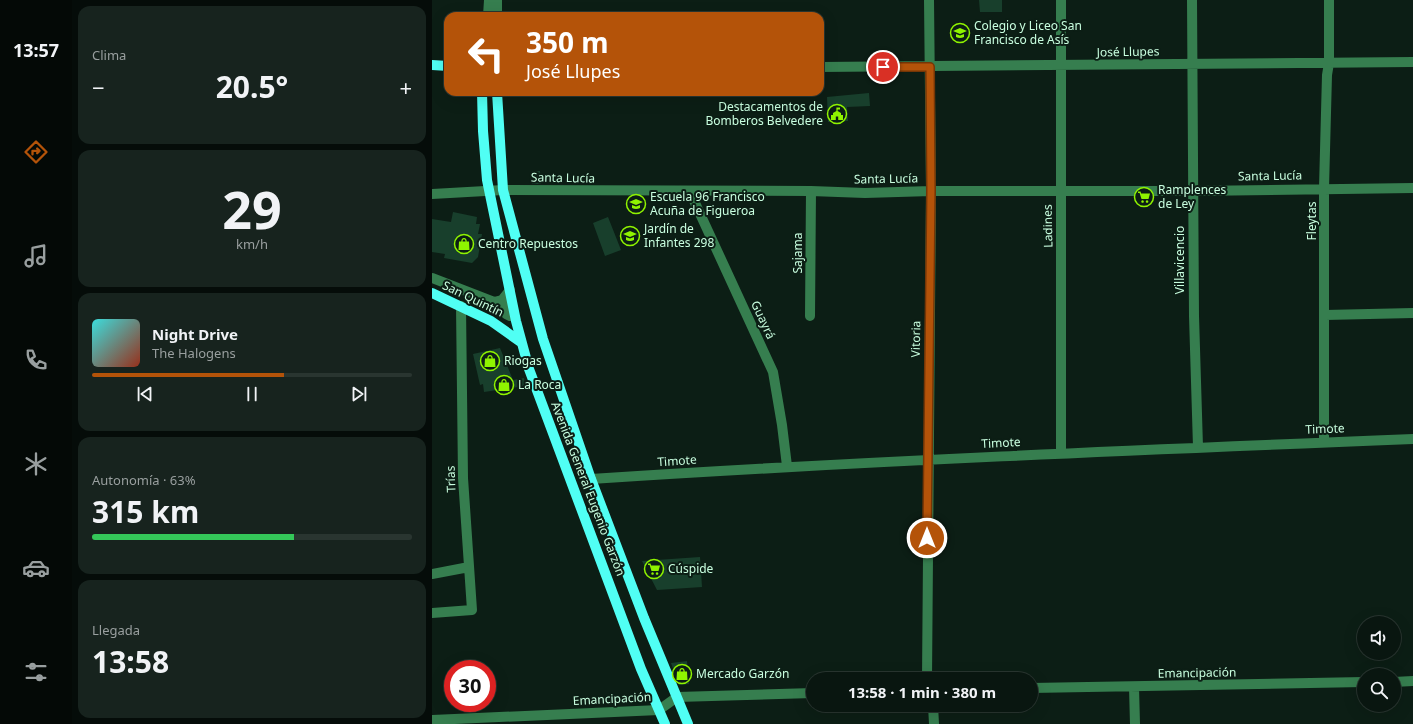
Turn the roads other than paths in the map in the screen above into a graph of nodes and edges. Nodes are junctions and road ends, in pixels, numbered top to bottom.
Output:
1 (489, 0) edge
2 (497, 0) edge
3 (929, 0) edge
4 (1061, 0) edge
5 (1192, 0) edge
6 (1329, 0) edge
7 (488, 12) edge
8 (497, 12) edge
9 (1413, 62) edge
10 (1329, 64) junction
11 (432, 65) edge
12 (1192, 65) junction
13 (444, 66) edge
14 (1061, 66) junction
15 (824, 67) edge
16 (930, 67) junction
17 (482, 96) edge
18 (497, 96) edge
19 (1324, 188) junction
20 (1413, 188) edge
21 (503, 190) junction
22 (489, 191) junction
23 (811, 191) junction
24 (931, 191) junction
25 (1061, 191) junction
26 (1193, 191) junction
27 (690, 192) junction
28 (432, 194) edge
29 (432, 278) edge
30 (510, 290) junction
31 (432, 293) edge
32 (461, 306) junction
33 (1413, 313) edge
34 (1325, 315) junction
35 (810, 316) dead end
36 (522, 343) junction
37 (1413, 439) edge
38 (1324, 442) junction
39 (1198, 447) junction
40 (1061, 452) junction
41 (928, 460) junction
42 (787, 466) junction
43 (591, 479) junction
44 (469, 567) junction
45 (432, 574) edge
46 (432, 613) edge
47 (927, 672) edge
48 (1357, 682) edge
49 (1401, 682) edge
50 (1413, 682) edge
51 (1134, 687) junction
52 (1038, 688) edge
53 (806, 692) edge
54 (678, 697) junction
55 (659, 710) junction
56 (933, 712) edge
57 (432, 720) edge
58 (468, 722) edge
59 (665, 724) edge
60 (688, 724) edge
61 (934, 724) edge
62 (1135, 724) edge

1 - 7 street
2 - 8 street
3 - 16 street, Vitoria
4 - 14 street, Ladines
5 - 12 street, Villavicencio
6 - 10 street, Fleytas
9 - 10 street, José Llupes
10 - 12 street, José Llupes
10 - 19 street, Fleytas
11 - 13 main road
12 - 14 street, José Llupes
12 - 26 street, Villavicencio
14 - 16 street, José Llupes
14 - 25 street, Ladines
15 - 16 street, José Llupes
16 - 24 street, Vitoria
17 - 22 main road, Avenida General Eugenio Garzón
18 - 21 main road, Avenida General Eugenio Garzón
19 - 20 street, Santa Lucía
19 - 26 street, Santa Lucía
19 - 34 street, Fleytas
21 - 22 street, Santa Lucía
21 - 27 street, Santa Lucía
21 - 43 main road, Avenida General Eugenio Garzón
22 - 28 street, Santa Lucía
22 - 30 main road, Avenida General Eugenio Garzón
23 - 24 street, Santa Lucía
23 - 27 street, Santa Lucía
23 - 35 street, Sajama
24 - 25 street, Santa Lucía
24 - 41 street, Vitoria
25 - 26 street, Santa Lucía
25 - 40 street, Ladines
26 - 39 street, Villavicencio
27 - 42 street, Guayrá
29 - 30 street, San Quintín
30 - 36 main road, Avenida General Eugenio Garzón
31 - 32 main road, San Quintín
32 - 36 main road, San Quintín
32 - 44 street, Trías
33 - 34 street
34 - 38 street, Fleytas
36 - 55 main road, Avenida General Eugenio Garzón
37 - 38 street, Timote
38 - 39 street, Timote
39 - 40 street, Timote
40 - 41 street, Timote
41 - 42 street, Timote
41 - 47 street, Vitoria
42 - 43 street, Timote
43 - 54 main road, Avenida General Eugenio Garzón
44 - 45 street
44 - 46 street, Trías
48 - 51 street, Emancipación
49 - 50 street
51 - 52 street, Emancipación
51 - 62 street
53 - 54 street
54 - 55 street, Emancipación
54 - 60 main road, Avenida General Eugenio Garzón
55 - 58 street, Emancipación
55 - 59 main road, Avenida General Eugenio Garzón
56 - 61 street
57 - 58 street, Emancipación

